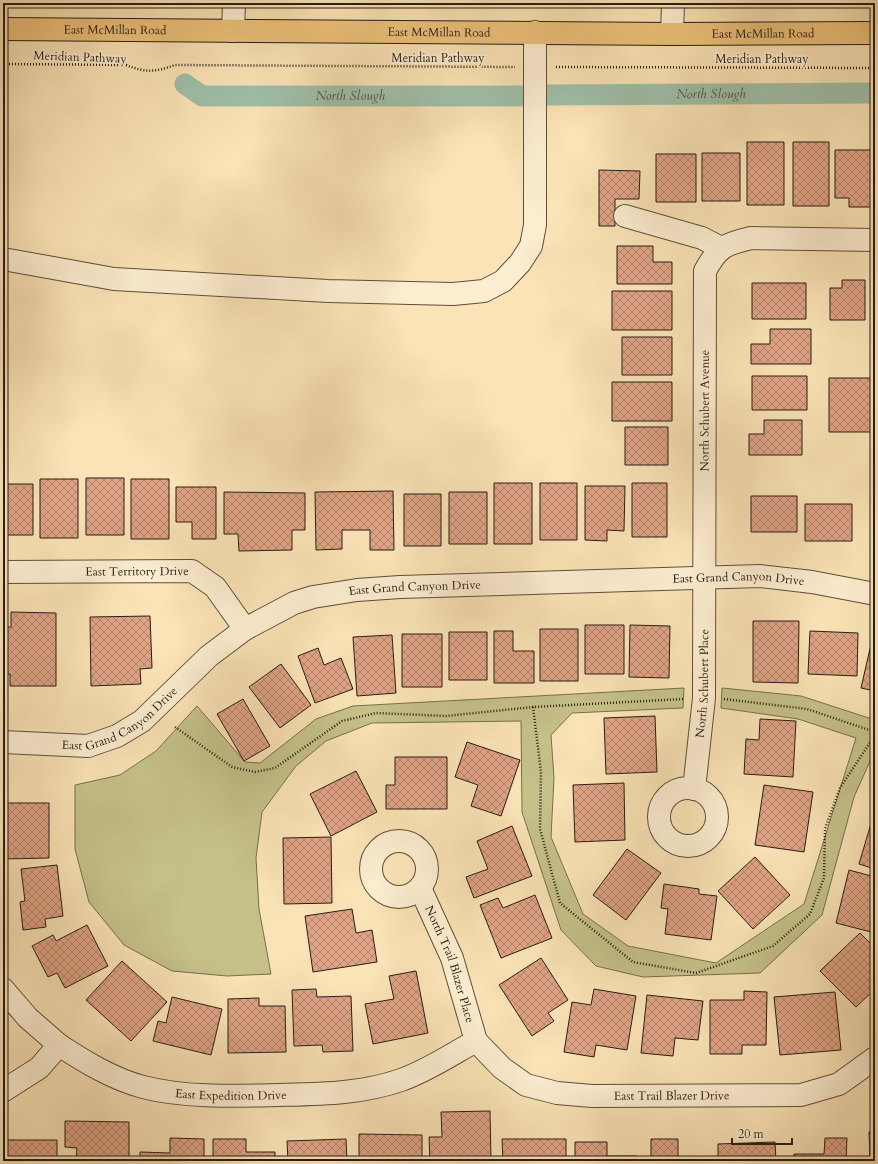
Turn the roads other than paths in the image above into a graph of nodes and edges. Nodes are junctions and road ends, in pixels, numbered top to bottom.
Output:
1 (234, 3) edge
2 (673, 3) edge
3 (3, 29) edge
4 (234, 31) junction
5 (536, 32) junction
6 (875, 33) edge
7 (672, 34) junction
8 (625, 216) dead end
9 (875, 240) edge
10 (721, 248) junction
11 (3, 259) edge
12 (3, 572) edge
13 (705, 578) junction
14 (875, 594) edge
15 (246, 629) junction
16 (3, 742) edge
17 (694, 789) dead end
18 (420, 888) dead end
19 (3, 989) edge
20 (476, 1041) junction
21 (59, 1045) junction
22 (875, 1058) edge
23 (3, 1091) edge

1 - 4 street
2 - 7 street
3 - 4 main road, East McMillan Road
4 - 5 main road, East McMillan Road
5 - 7 main road, East McMillan Road
5 - 11 street
6 - 7 main road, East McMillan Road
8 - 10 street
9 - 10 street
10 - 13 street, North Schubert Avenue
12 - 15 street, East Territory Drive
13 - 14 street, East Grand Canyon Drive
13 - 15 street, East Grand Canyon Drive
13 - 17 street, North Schubert Place
15 - 16 street, East Grand Canyon Drive
18 - 20 street, North Trail Blazer Place
19 - 21 street, East Expedition Drive
20 - 21 street, East Expedition Drive
20 - 22 street, East Trail Blazer Drive
21 - 23 street

